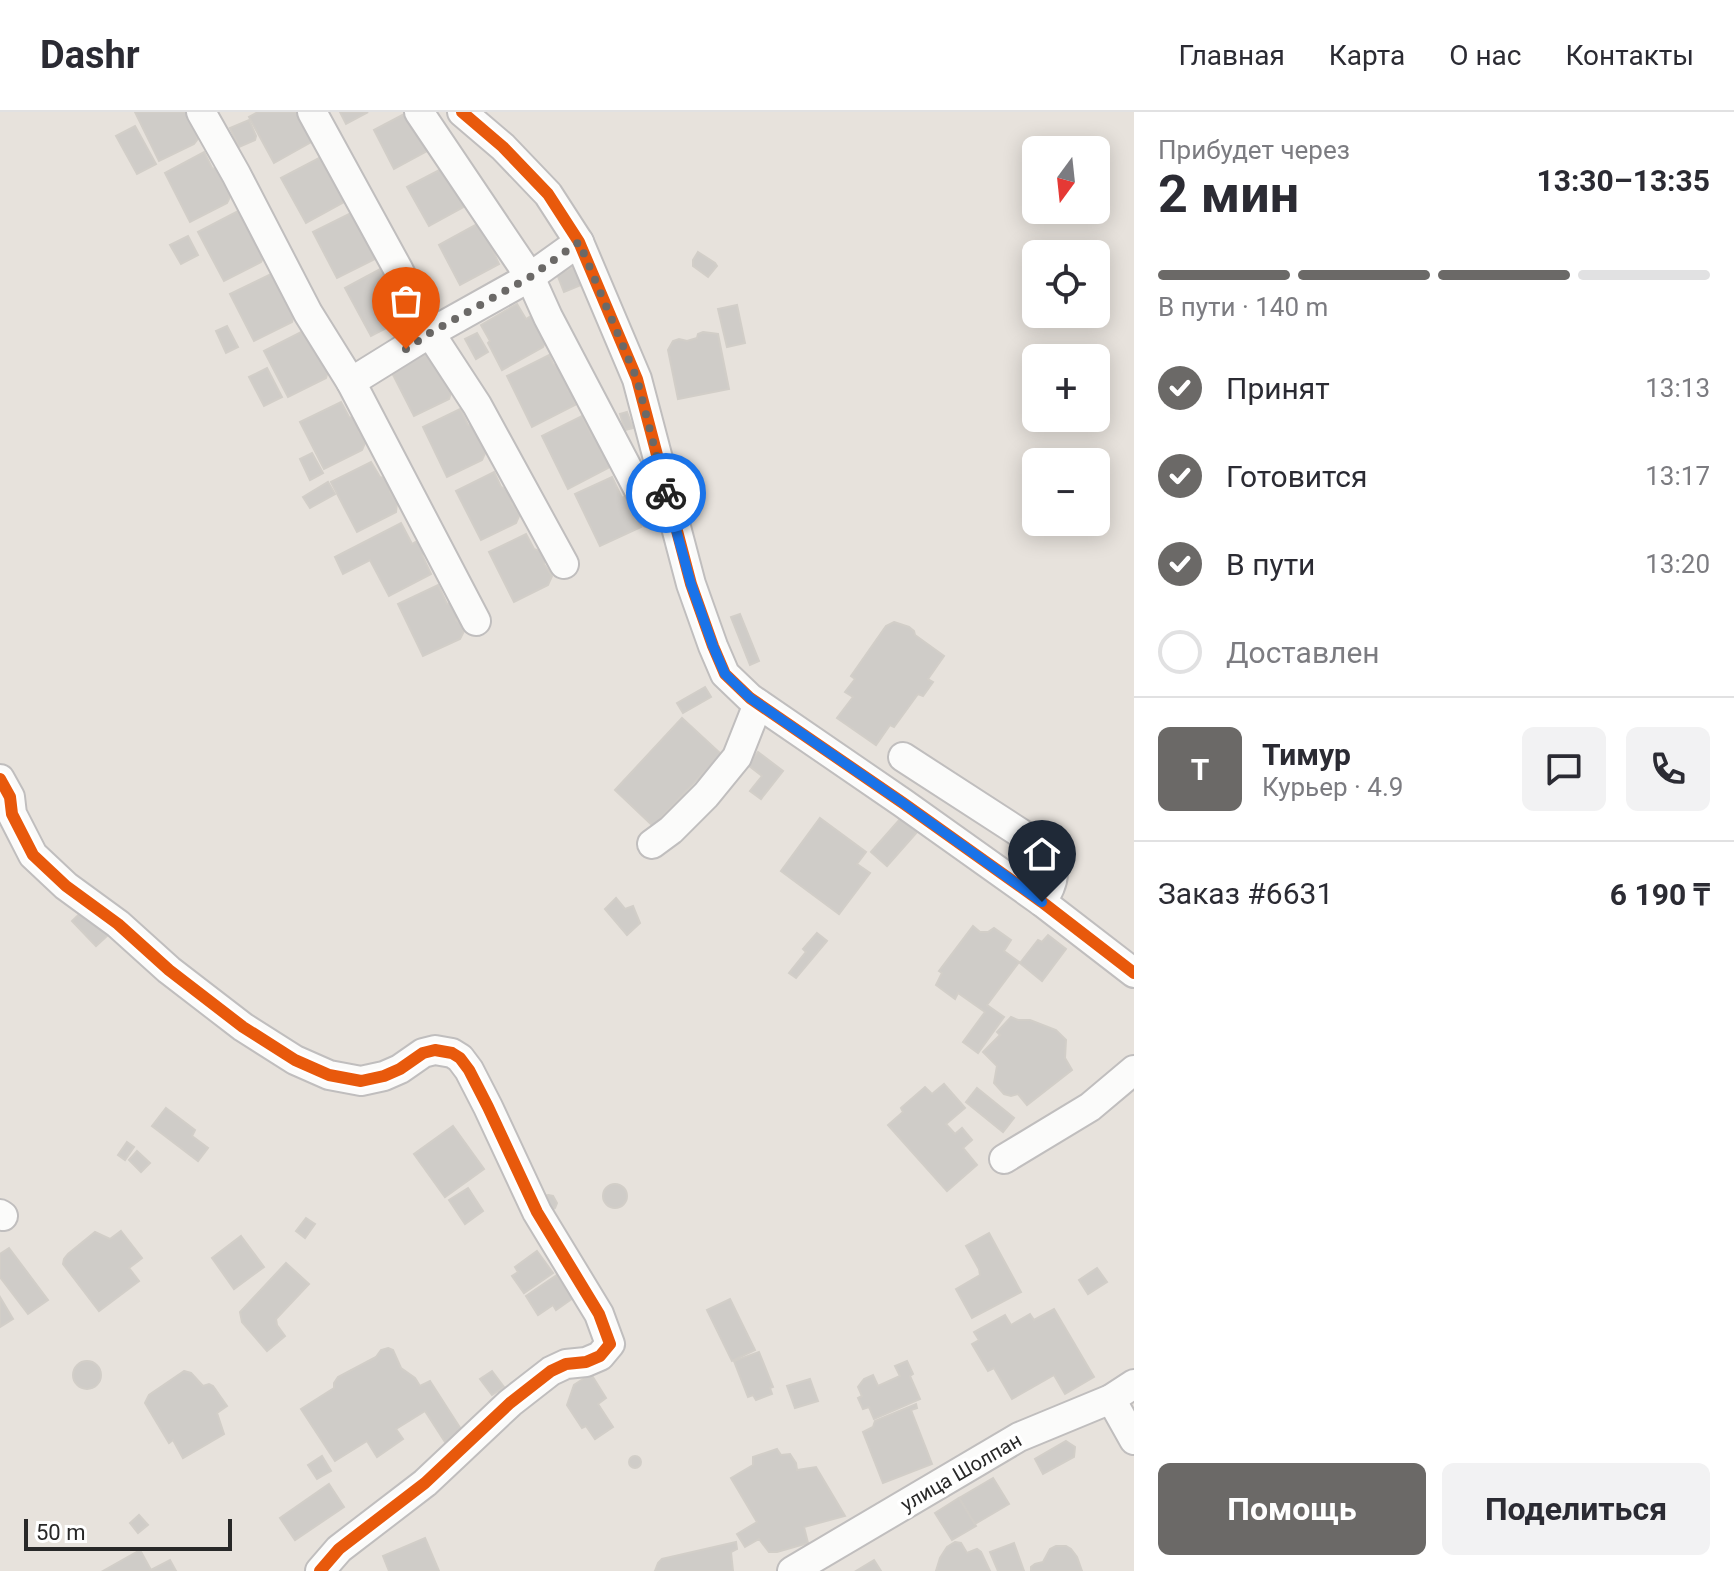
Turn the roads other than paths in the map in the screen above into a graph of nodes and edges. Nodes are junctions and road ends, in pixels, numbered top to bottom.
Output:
1 (201, 112) edge
2 (312, 112) edge
3 (419, 112) edge
4 (462, 112) edge
5 (579, 242) junction
6 (530, 277) junction
7 (430, 333) junction
8 (351, 382) junction
9 (651, 513) dead end
10 (564, 564) dead end
11 (476, 621) dead end
12 (758, 704) junction
13 (903, 757) dead end
14 (0, 779) edge
15 (652, 844) dead end
16 (1042, 902) junction
17 (1134, 973) edge
18 (1134, 1070) edge
19 (1004, 1159) dead end
20 (1123, 1392) edge
21 (1134, 1440) edge
22 (320, 1571) edge
23 (792, 1571) edge

1 - 8 street
2 - 7 street
3 - 6 street
4 - 5 street
5 - 6 street
5 - 12 street
6 - 7 street
6 - 9 street
7 - 8 street
7 - 10 street
8 - 11 street
12 - 15 street
12 - 16 street
13 - 16 street
14 - 22 street
16 - 17 street
18 - 19 street
20 - 21 street
20 - 23 street, улица Шолпан

